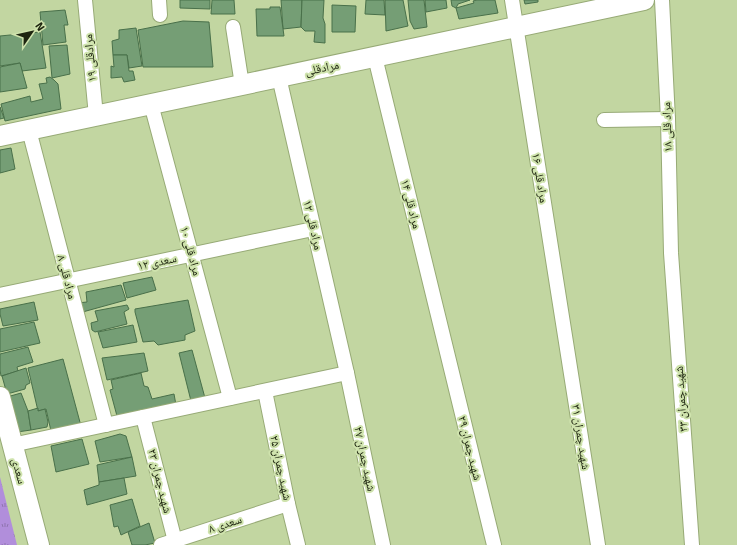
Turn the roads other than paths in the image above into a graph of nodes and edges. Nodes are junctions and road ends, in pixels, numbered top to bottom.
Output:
1 (85, 0) edge
2 (159, 0) edge
3 (512, 0) edge
4 (644, 0) edge
5 (662, 0) edge
6 (588, 6) edge
7 (160, 15) dead end
8 (233, 27) dead end
9 (516, 27) junction
10 (375, 57) junction
11 (279, 77) junction
12 (242, 85) junction
13 (151, 104) junction
14 (96, 116) junction
15 (668, 119) junction
16 (604, 120) dead end
17 (29, 130) junction
18 (0, 136) edge
19 (313, 229) junction
20 (671, 253) joint
21 (192, 254) junction
22 (68, 281) junction
23 (0, 295) edge
24 (564, 330) joint
25 (447, 350) joint
26 (347, 373) junction
27 (265, 391) junction
28 (0, 397) edge
29 (230, 398) junction
30 (144, 417) junction
31 (106, 425) junction
32 (12, 445) junction
33 (288, 504) junction
34 (175, 543) edge
35 (39, 545) edge
36 (161, 545) edge
37 (298, 545) edge
38 (383, 545) edge
39 (494, 545) edge
40 (598, 545) edge
41 (692, 545) edge

1 - 14 street, مرادقلی ۱۹
2 - 7 street
3 - 9 street, مراد قلی ۱۶
4 - 6 street, مرادقلی
5 - 15 street, مراد قلی ۱۸
6 - 9 street, مرادقلی
8 - 12 street
9 - 10 street, مرادقلی
9 - 24 street, مراد قلی ۱۶
10 - 11 street, مرادقلی
10 - 25 street, مراد قلی ۱۴
11 - 12 street, مرادقلی
11 - 19 street, مراد قلی ۱۲
12 - 13 street, مرادقلی
13 - 14 street, مرادقلی
13 - 21 street, مراد قلی ۱۰
14 - 17 street, مرادقلی
15 - 16 street
15 - 20 street, مراد قلی ۱۸
17 - 18 street, مرادقلی
17 - 22 street, مراد قلی ۸
19 - 21 street, سعدی ۱۲
19 - 26 street, مراد قلی ۱۲
20 - 41 street, شهید چمران ۳۳
21 - 22 street, سعدی ۱۲
21 - 29 street, مراد قلی ۱۰
22 - 23 street, سعدی ۱۲
22 - 31 street, مراد قلی ۸
24 - 40 street, شهید چمران ۳۱
25 - 39 street, شهید چمران ۲۹
26 - 27 street
26 - 38 street, شهید چمران ۲۷
27 - 29 street
27 - 33 street, شهید چمران ۲۵
28 - 32 street, سعدی
29 - 30 street
30 - 31 street
30 - 34 street, شهید چمران ۲۳
31 - 32 street
32 - 35 street, سعدی
33 - 34 street, سعدی ۸
33 - 37 street, شهید چمران ۲۵
34 - 36 street, سعدی ۸

